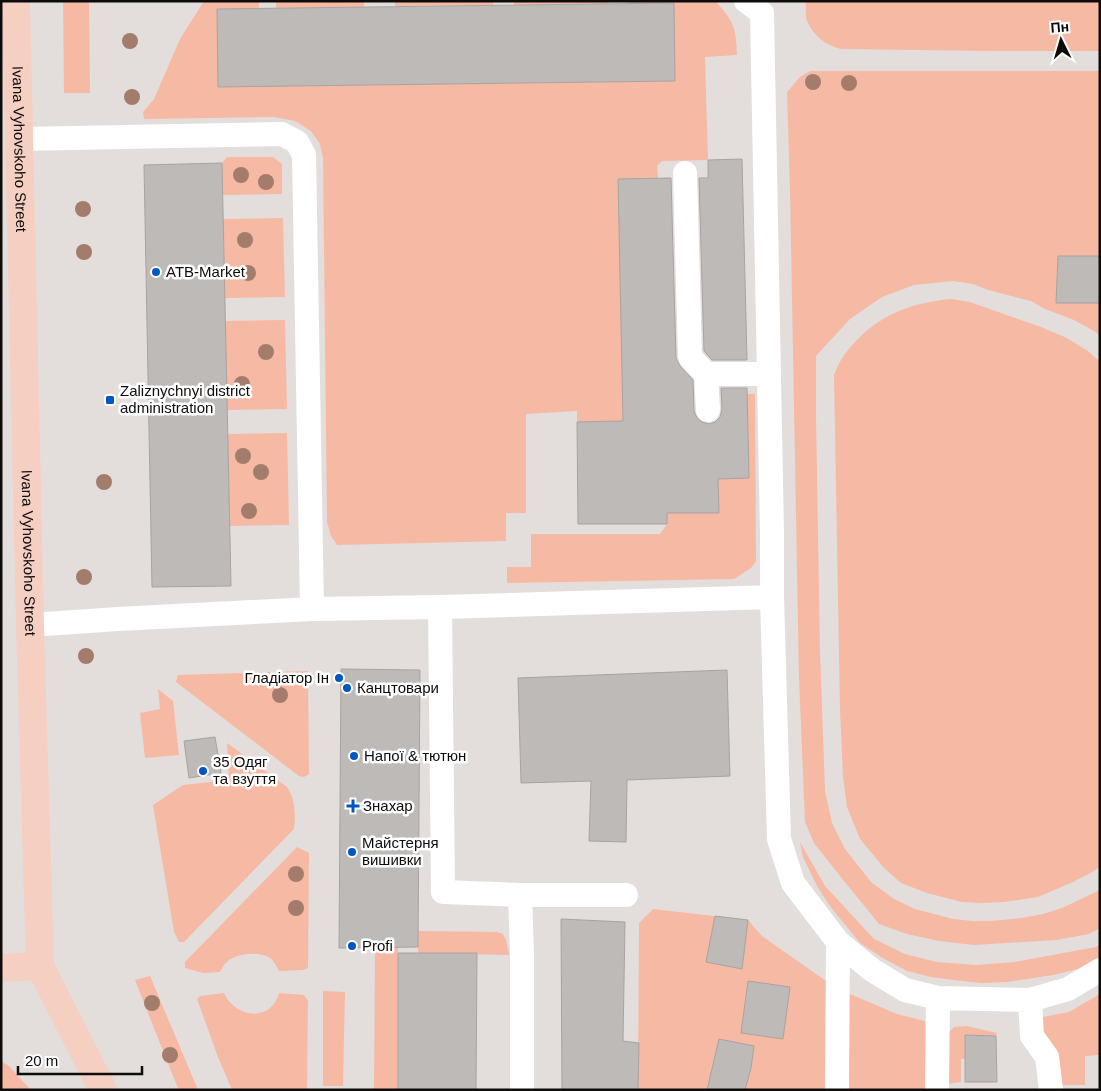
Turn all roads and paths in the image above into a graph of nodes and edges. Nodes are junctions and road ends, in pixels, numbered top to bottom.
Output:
1 (16, 1) edge
2 (758, 5) edge
3 (18, 139) junction
4 (685, 173) dead end
5 (706, 374) junction
6 (768, 374) junction
7 (708, 410) dead end
8 (772, 597) junction
9 (440, 607) junction
10 (312, 609) junction
11 (30, 625) junction
12 (520, 895) junction
13 (626, 895) dead end
14 (838, 942) junction
15 (40, 966) junction
16 (1, 968) edge
17 (1100, 970) edge
18 (938, 998) junction
19 (1030, 1000) junction
20 (103, 1090) edge
21 (522, 1090) edge
22 (837, 1090) edge
23 (937, 1090) edge
24 (1050, 1090) edge

1 - 3 main road, Ivana Vyhovskoho Street
2 - 6 lane
3 - 10 lane
3 - 11 main road, Ivana Vyhovskoho Street
4 - 5 lane
5 - 6 lane
5 - 7 lane
6 - 8 lane
8 - 9 lane
8 - 14 lane
9 - 10 lane
9 - 12 lane
10 - 11 lane
11 - 15 main road, Ivana Vyhovskoho Street
12 - 13 lane
12 - 21 lane
14 - 18 lane
14 - 22 lane
15 - 16 main road
15 - 20 main road, Ivana Vyhovskoho Street
17 - 19 lane
18 - 19 lane
18 - 23 lane
19 - 24 lane

